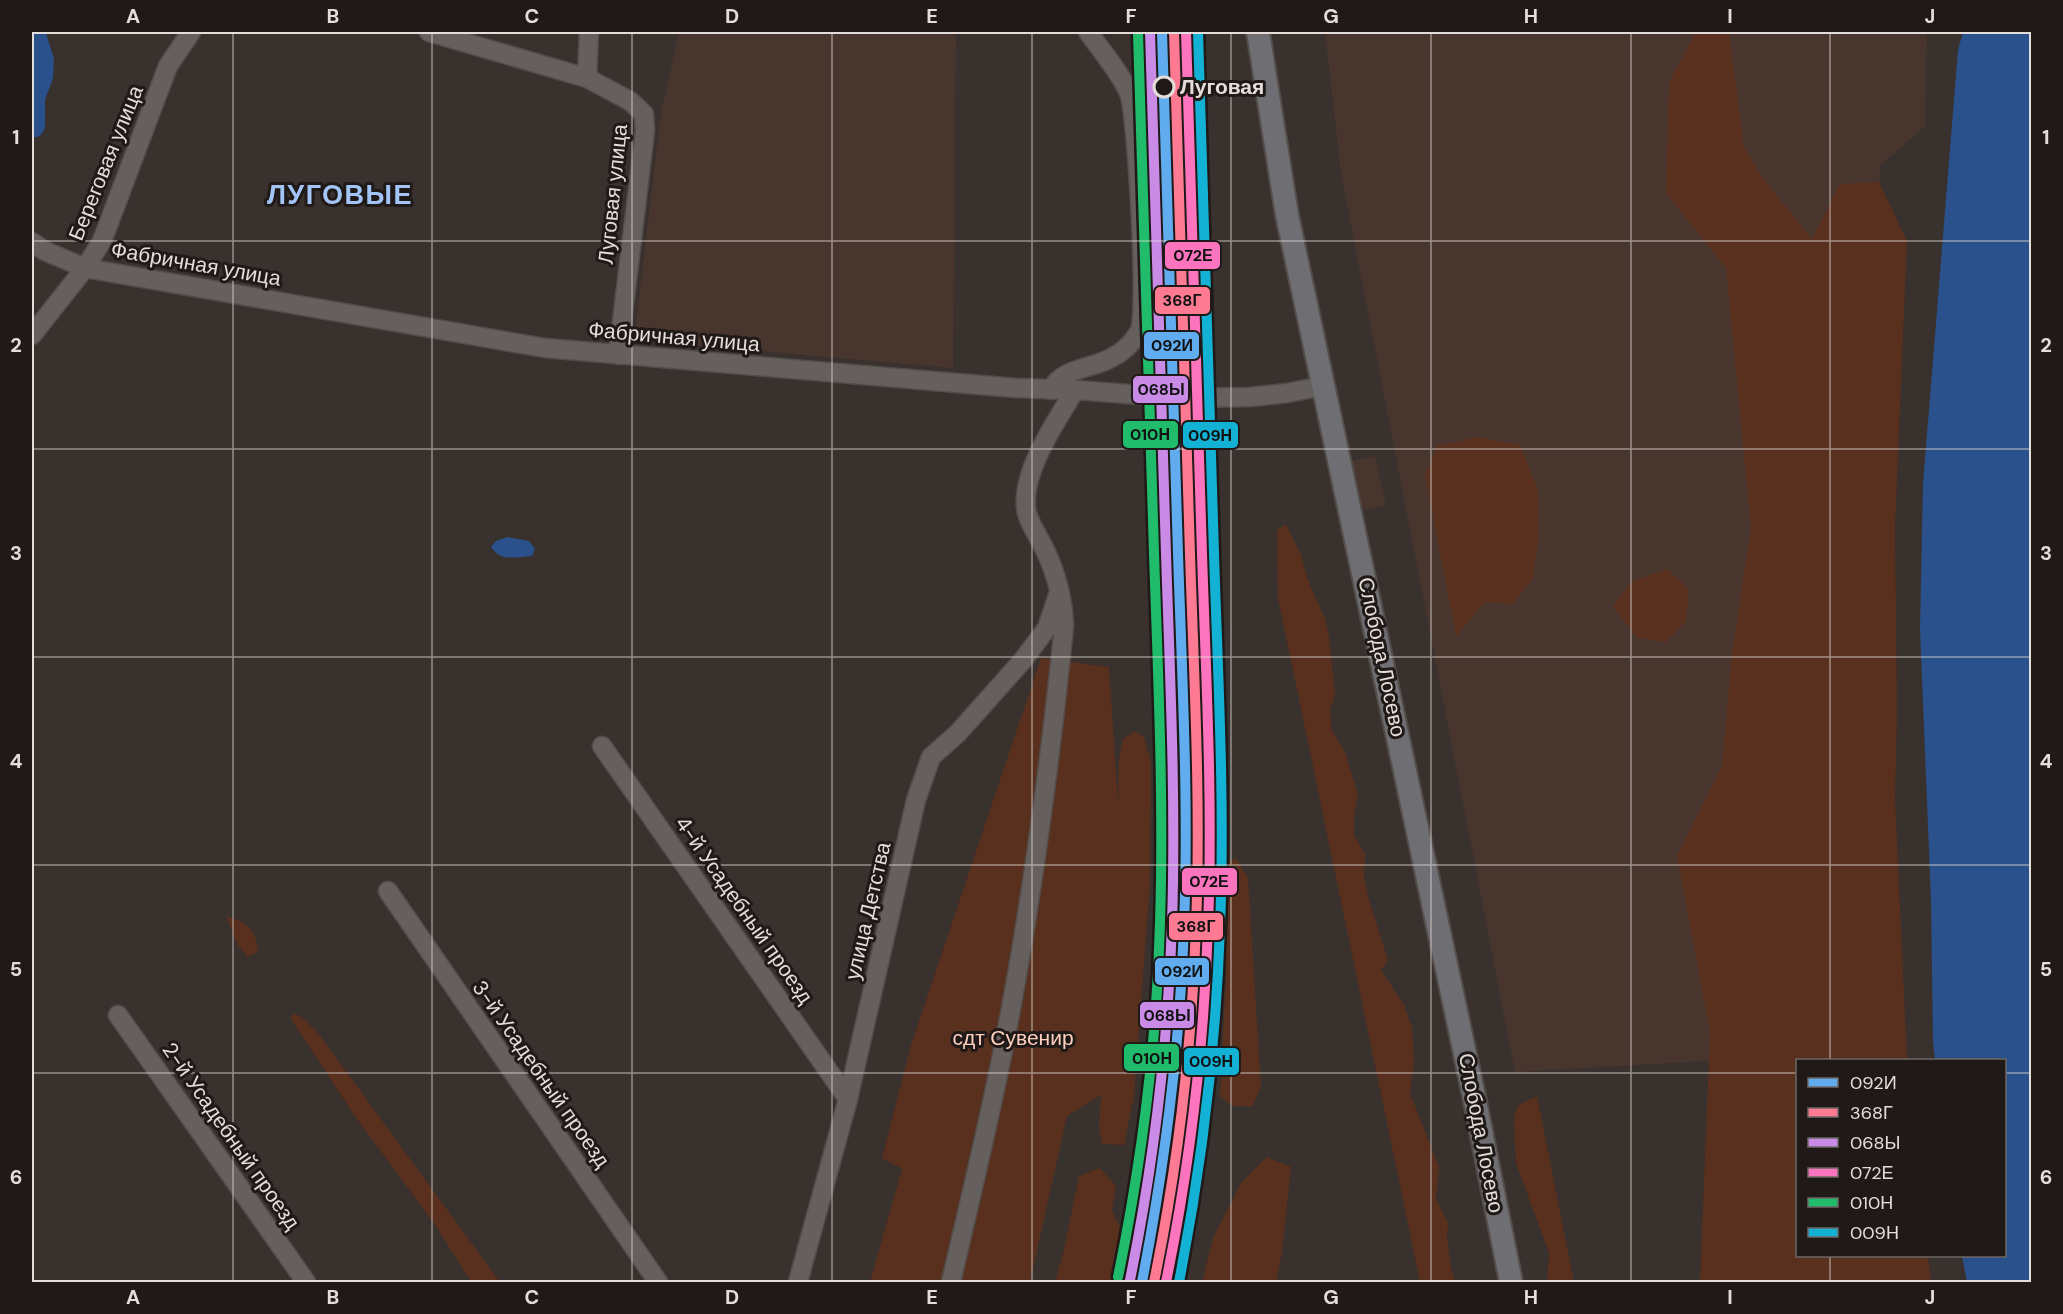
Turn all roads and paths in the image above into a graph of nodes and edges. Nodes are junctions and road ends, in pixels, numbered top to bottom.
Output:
1 (191, 32) edge
2 (429, 32) edge
3 (589, 32) edge
4 (1088, 32) edge
5 (1258, 32) edge
6 (587, 78) junction
7 (32, 242) edge
8 (85, 268) junction
9 (32, 335) edge
10 (618, 355) junction
11 (1323, 386) junction
12 (1051, 390) junction
13 (1076, 390) junction
14 (1060, 590) junction
15 (602, 746) dead end
16 (388, 891) dead end
17 (118, 1015) dead end
18 (848, 1099) junction
19 (306, 1282) edge
20 (658, 1282) edge
21 (798, 1282) edge
22 (951, 1282) edge
23 (1511, 1282) edge

1 - 8 street, Береговая улица
2 - 6 street
3 - 6 street
4 - 12 street
5 - 11 main road, Слобода Лосево
6 - 10 street, Луговая улица
7 - 8 street, Фабричная улица
8 - 9 street, Береговая улица
8 - 10 street, Фабричная улица
10 - 12 street, Фабричная улица
11 - 13 street, Фабричная улица
11 - 23 main road, Слобода Лосево
12 - 13 street, Фабричная улица
13 - 14 street
14 - 18 street, улица Детства
14 - 22 street
15 - 18 street, 4-й Усадебный проезд
16 - 20 street, 3-й Усадебный проезд
17 - 19 street, 2-й Усадебный проезд
18 - 21 street, улица Детства

